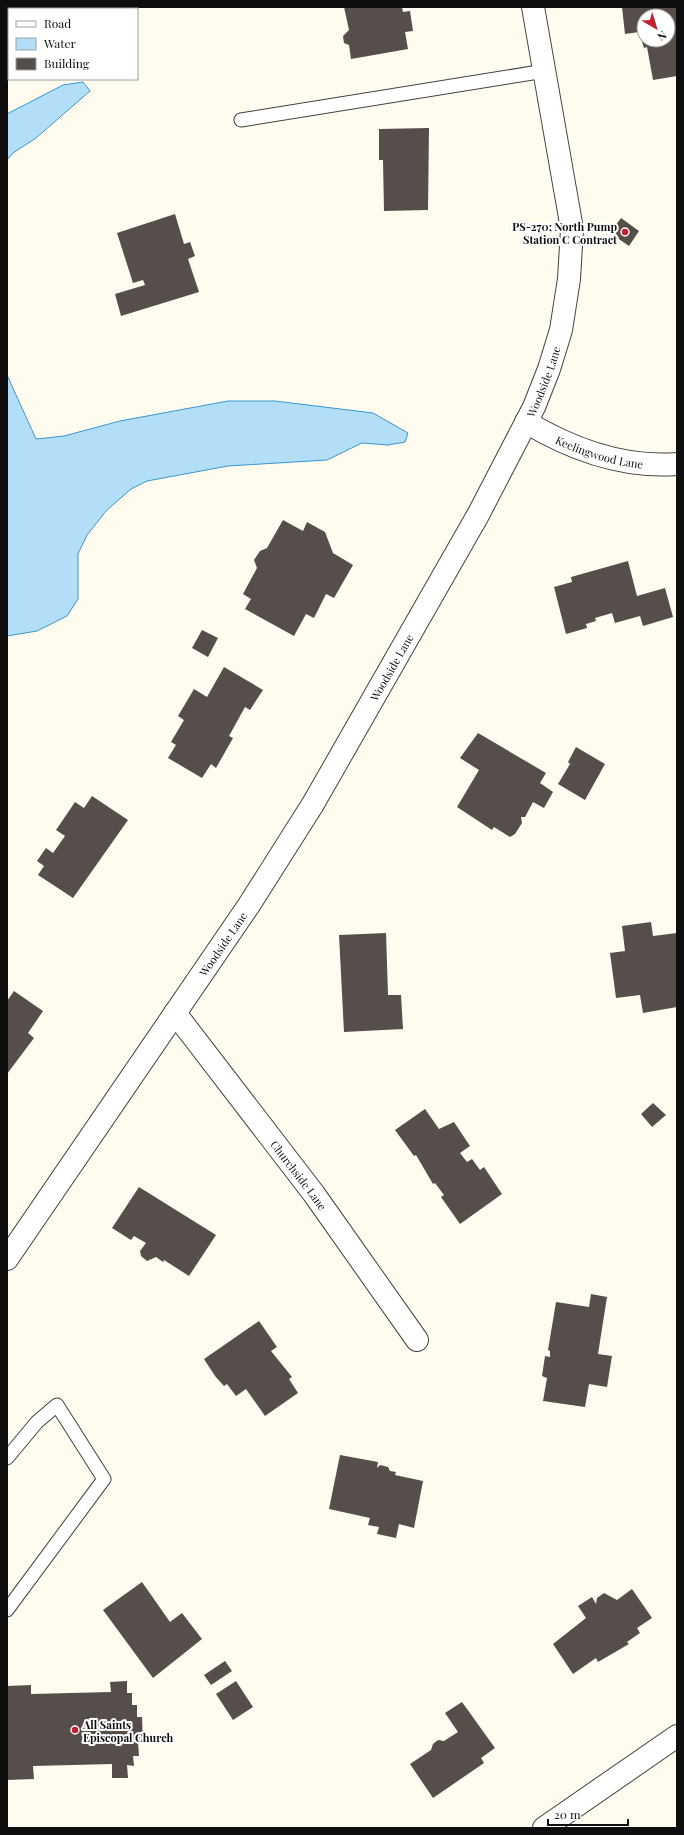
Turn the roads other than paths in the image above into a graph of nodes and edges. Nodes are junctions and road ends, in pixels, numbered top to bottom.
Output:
1 (533, 7) edge
2 (545, 71) junction
3 (241, 120) dead end
4 (526, 422) junction
5 (677, 464) edge
6 (175, 1013) junction
7 (7, 1259) edge
8 (417, 1340) dead end
9 (7, 1458) edge
10 (7, 1610) edge
11 (677, 1736) edge
12 (544, 1828) edge

1 - 2 street, Woodside Lane
2 - 3 lane
2 - 4 street, Woodside Lane
4 - 5 street, Keelingwood Lane
4 - 6 street, Woodside Lane
6 - 7 street, Woodside Lane
6 - 8 street, Churchside Lane
9 - 10 lane
11 - 12 street

